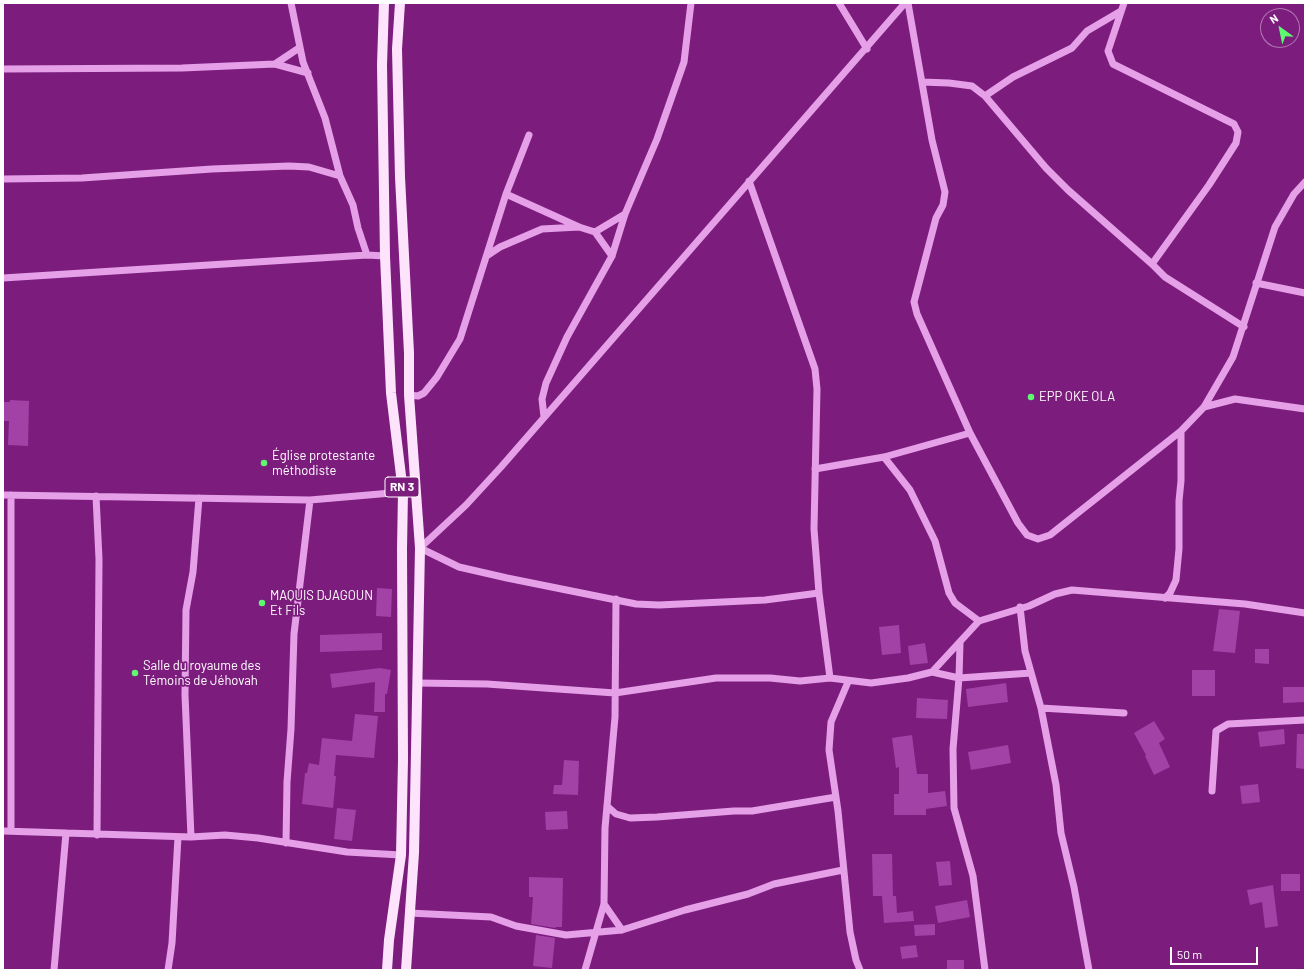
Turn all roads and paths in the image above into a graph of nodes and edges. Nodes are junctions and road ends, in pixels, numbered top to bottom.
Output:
1 (291, 3) edge
2 (384, 3) edge
3 (400, 3) edge
4 (691, 3) edge
5 (839, 3) edge
6 (907, 3) edge
7 (1124, 3) edge
8 (1121, 11) junction
9 (299, 48) junction
10 (866, 49) junction
11 (276, 64) junction
12 (3, 69) edge
13 (308, 74) junction
14 (922, 82) junction
15 (985, 96) junction
16 (529, 135) dead end
17 (340, 176) junction
18 (3, 179) edge
19 (749, 181) junction
20 (1305, 182) edge
21 (506, 194) junction
22 (625, 214) junction
23 (579, 227) junction
24 (595, 232) junction
25 (488, 255) junction
26 (367, 256) junction
27 (385, 256) junction
28 (612, 256) junction
29 (1152, 264) junction
30 (3, 278) edge
31 (1256, 283) junction
32 (1305, 293) edge
33 (1244, 327) junction
34 (409, 395) junction
35 (1204, 407) junction
36 (1305, 409) edge
37 (544, 417) junction
38 (1181, 431) junction
39 (970, 433) junction
40 (884, 457) junction
41 (815, 469) junction
42 (403, 492) junction
43 (7, 495) edge
44 (96, 496) junction
45 (199, 498) junction
46 (310, 500) junction
47 (420, 548) junction
48 (819, 593) junction
49 (616, 598) junction
50 (1165, 598) junction
51 (1020, 607) junction
52 (1305, 613) edge
53 (980, 621) junction
54 (960, 643) junction
55 (932, 672) junction
56 (1031, 672) junction
57 (830, 678) junction
58 (959, 678) junction
59 (848, 682) junction
60 (417, 683) junction
61 (615, 693) junction
62 (1041, 708) junction
63 (1124, 712) dead end
64 (1305, 720) edge
65 (1212, 791) dead end
66 (836, 797) junction
67 (607, 806) junction
68 (3, 831) edge
69 (11, 831) junction
70 (66, 833) junction
71 (97, 835) junction
72 (178, 837) junction
73 (191, 837) junction
74 (286, 843) junction
75 (401, 855) junction
76 (843, 870) junction
77 (604, 904) junction
78 (409, 913) junction
79 (622, 930) junction
80 (596, 933) junction
81 (54, 970) edge
82 (168, 970) edge
83 (388, 970) edge
84 (406, 970) edge
85 (585, 970) edge
86 (860, 970) edge
87 (985, 970) edge
88 (1089, 970) edge

1 - 9 street
2 - 27 main road, RN 3
3 - 34 main road, RN 3
4 - 22 street
5 - 10 street
6 - 10 street
6 - 14 street
7 - 8 street
8 - 15 street
8 - 29 street
9 - 11 street
9 - 13 street
10 - 19 street
11 - 12 street
11 - 13 street
13 - 17 street
14 - 15 street
14 - 39 street
15 - 29 street
16 - 21 street
17 - 18 street
17 - 26 street
19 - 37 street
19 - 41 street
20 - 31 street
21 - 23 street
21 - 25 street
22 - 24 street
22 - 28 street
23 - 24 street
23 - 25 street
24 - 28 street
25 - 34 street
26 - 27 street
26 - 30 street
27 - 42 main road, RN 3
28 - 37 street
29 - 33 street
31 - 32 street
31 - 33 street
33 - 35 street
34 - 47 main road, RN 3
35 - 36 street
35 - 38 street
37 - 47 street
38 - 39 street
38 - 50 street
39 - 40 street
40 - 41 street
40 - 53 street
41 - 48 street
42 - 46 street
42 - 75 main road, RN 3
43 - 44 street
43 - 69 street
44 - 45 street
44 - 71 street
45 - 46 street
45 - 73 street
46 - 74 street
47 - 49 street
47 - 60 main road, RN 3
48 - 49 street
48 - 57 street
49 - 61 street
50 - 51 street
50 - 52 street
51 - 53 street
51 - 56 street
53 - 54 street
54 - 55 street
54 - 58 street
55 - 58 street
55 - 59 street
56 - 58 street
56 - 62 street
57 - 59 street
57 - 61 street
58 - 87 street
59 - 66 street
60 - 61 street
60 - 78 main road, RN 3
61 - 67 street
62 - 63 street
62 - 88 street
64 - 65 street
66 - 67 street
66 - 76 street
67 - 77 street
68 - 69 street
69 - 70 street
70 - 71 street
70 - 81 street
71 - 72 street
72 - 73 street
72 - 82 street
73 - 74 street
74 - 75 street
75 - 83 main road, RN 3
76 - 79 street
76 - 86 street
77 - 79 street
77 - 80 street
78 - 80 street
78 - 84 main road, RN 3
79 - 80 street
80 - 85 street

